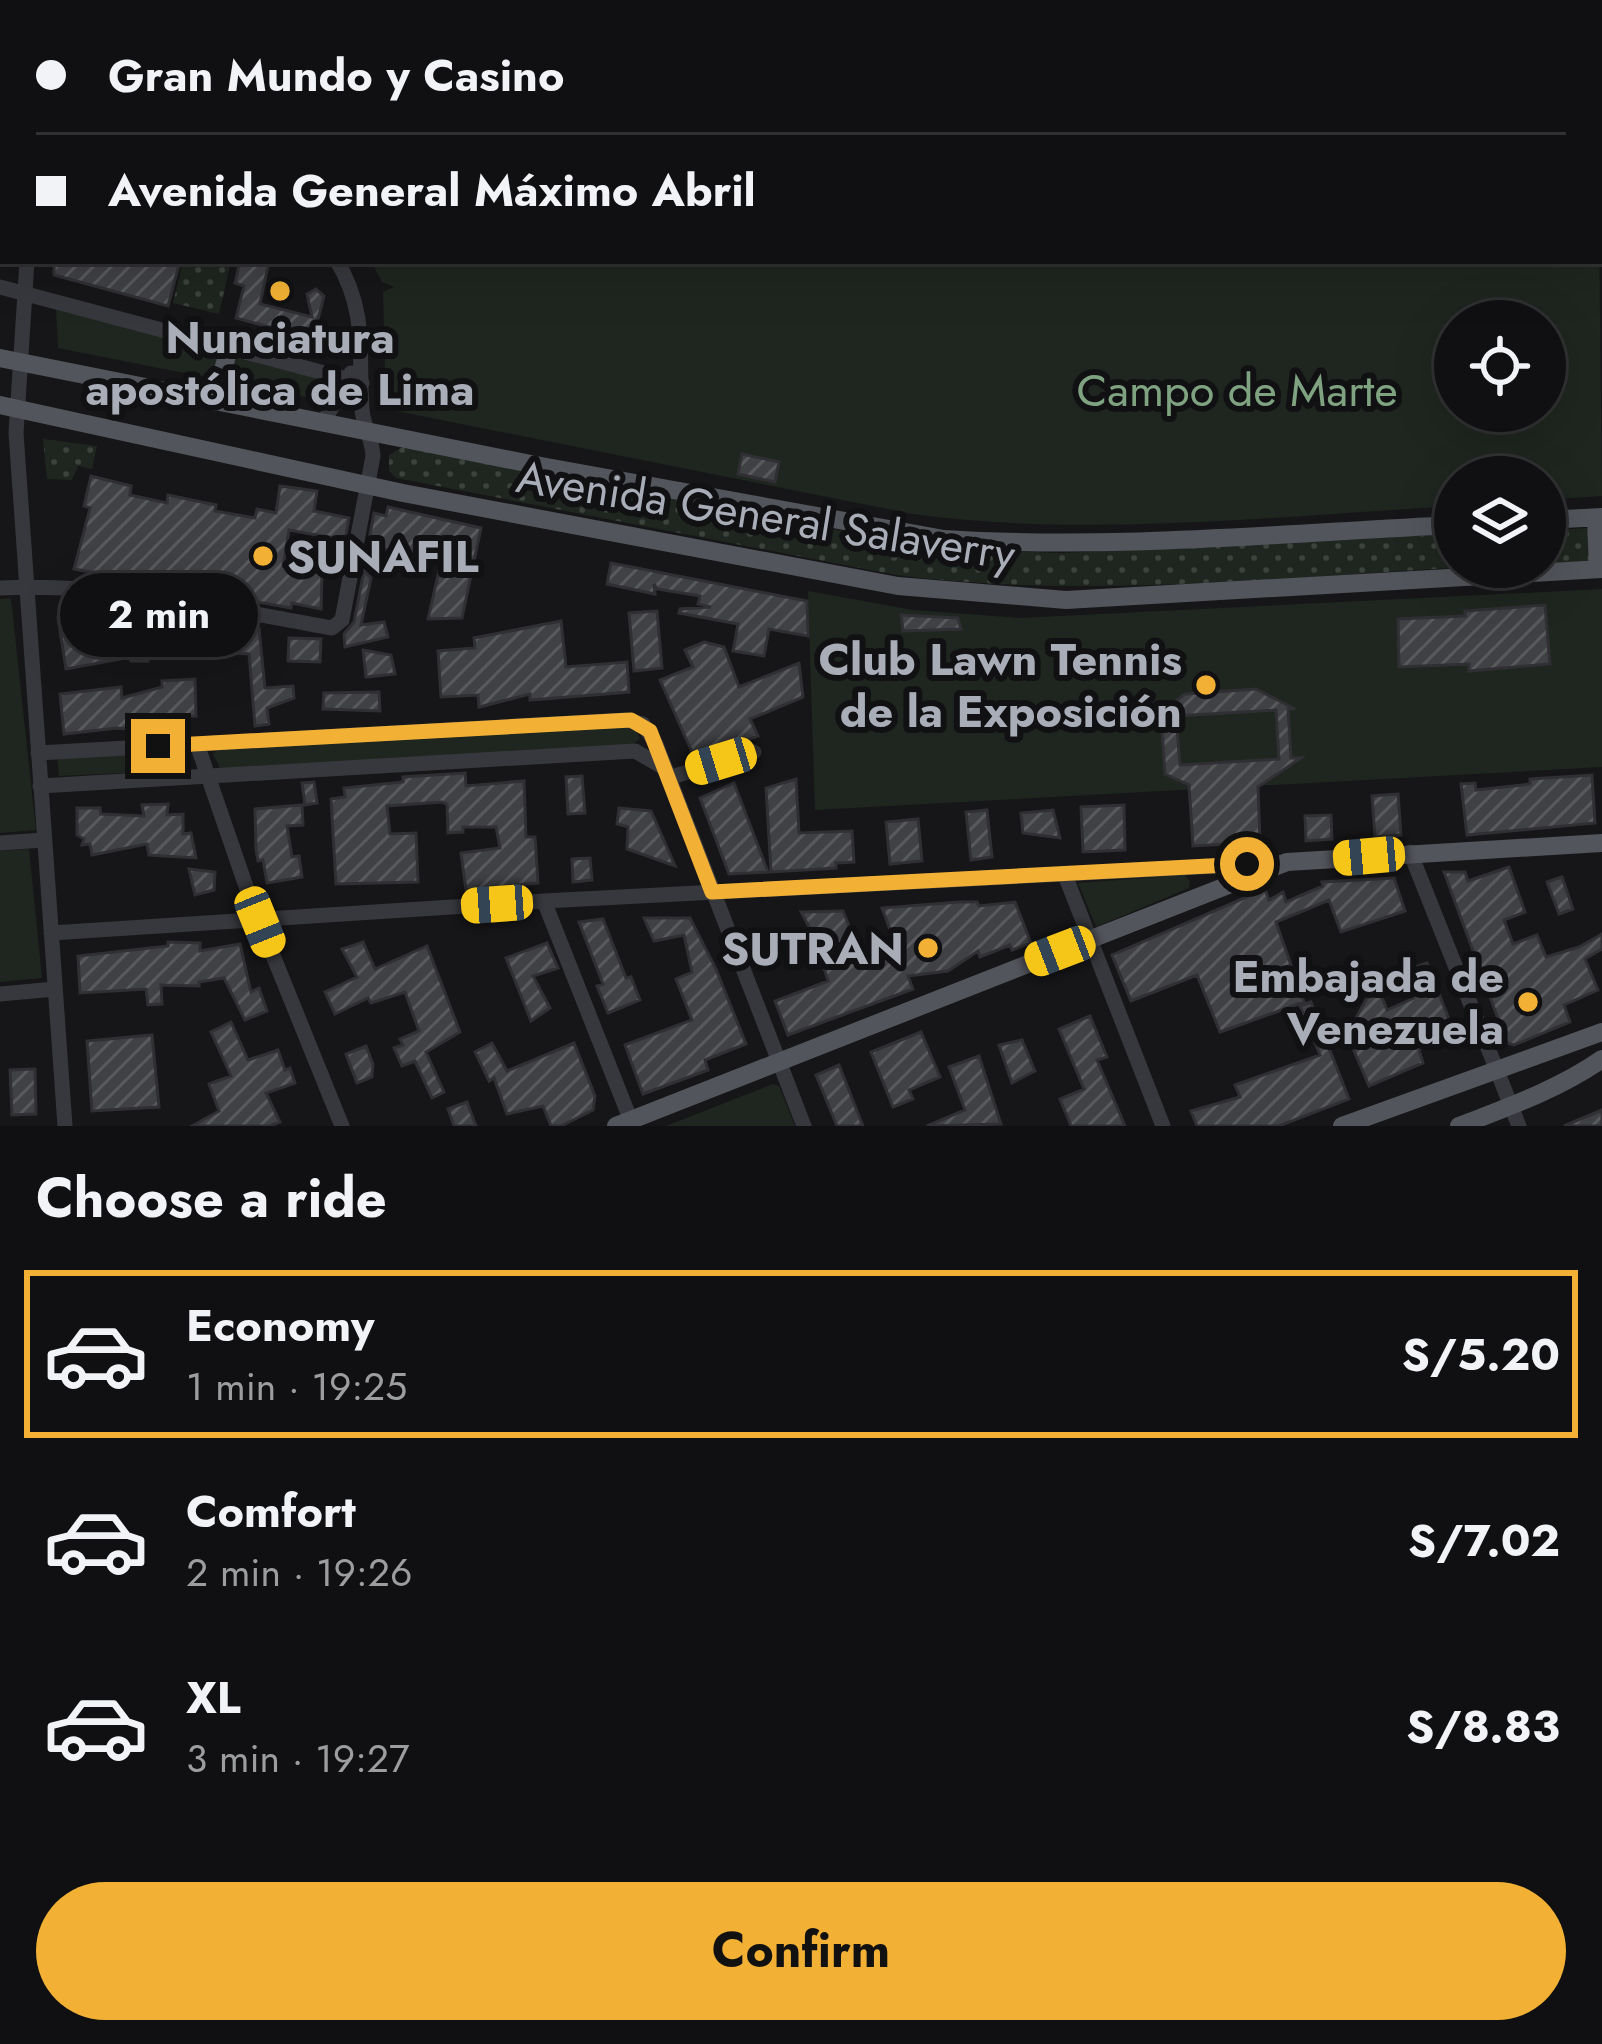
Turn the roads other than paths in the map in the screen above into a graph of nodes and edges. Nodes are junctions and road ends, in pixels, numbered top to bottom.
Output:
1 (27, 264) edge
2 (339, 264) edge
3 (0, 287) edge
4 (26, 293) junction
5 (230, 345) junction
6 (0, 358) edge
7 (21, 362) junction
8 (356, 381) junction
9 (214, 402) junction
10 (9, 407) edge
11 (323, 423) junction
12 (364, 430) junction
13 (370, 486) junction
14 (1599, 517) edge
15 (1566, 519) edge
16 (1434, 526) edge
17 (1600, 569) edge
18 (26, 586) junction
19 (0, 588) edge
20 (631, 720) junction
21 (197, 744) junction
22 (635, 751) junction
23 (38, 752) junction
24 (754, 752) dead end
25 (666, 773) junction
26 (206, 776) junction
27 (40, 786) junction
28 (44, 840) junction
29 (0, 843) edge
30 (1602, 843) edge
31 (1410, 852) junction
32 (1287, 862) junction
33 (1065, 875) junction
34 (712, 892) junction
35 (544, 901) junction
36 (260, 922) junction
37 (51, 933) junction
38 (1090, 940) junction
39 (56, 989) junction
40 (0, 994) edge
41 (1602, 1030) edge
42 (1602, 1059) edge
43 (778, 1062) junction
44 (1496, 1068) junction
45 (1592, 1071) edge
46 (1511, 1106) junction
47 (627, 1124) edge
48 (65, 1126) edge
49 (342, 1126) edge
50 (804, 1126) edge
51 (1163, 1126) edge
52 (1342, 1126) edge
53 (1459, 1126) edge
54 (1519, 1126) edge

1 - 4 street
2 - 8 street
3 - 4 street
4 - 5 street
4 - 7 street
5 - 8 street
5 - 9 main road
6 - 7 main road, Avenida General Salaverry
7 - 9 main road, Avenida General Salaverry
7 - 10 street
8 - 11 street
8 - 12 street
9 - 11 main road, Avenida General Salaverry
10 - 13 main road, Avenida General Salaverry
10 - 18 street
11 - 12 main road, Avenida General Salaverry
12 - 13 street
12 - 16 main road, Avenida General Salaverry
13 - 17 main road, Avenida General Salaverry
13 - 18 street
14 - 15 main road
14 - 17 main road
18 - 19 street
18 - 23 street
20 - 21 street
20 - 22 street
20 - 25 street
21 - 23 street
21 - 26 street
22 - 25 street
22 - 26 street
23 - 27 street
24 - 25 street
25 - 34 street
26 - 27 street
26 - 36 street
27 - 28 street
28 - 29 street
28 - 37 street
30 - 31 main road
31 - 32 main road
31 - 44 street
32 - 33 street
32 - 38 main road
33 - 34 street
33 - 38 street
34 - 35 street
34 - 43 street
35 - 36 street
35 - 47 street
36 - 37 street
36 - 49 street
37 - 39 street
38 - 43 main road
38 - 51 street
39 - 40 street
39 - 48 street
41 - 44 main road
42 - 45 main road
43 - 47 main road
43 - 50 street
44 - 46 street
44 - 52 main road
45 - 46 main road
46 - 53 main road
46 - 54 street

